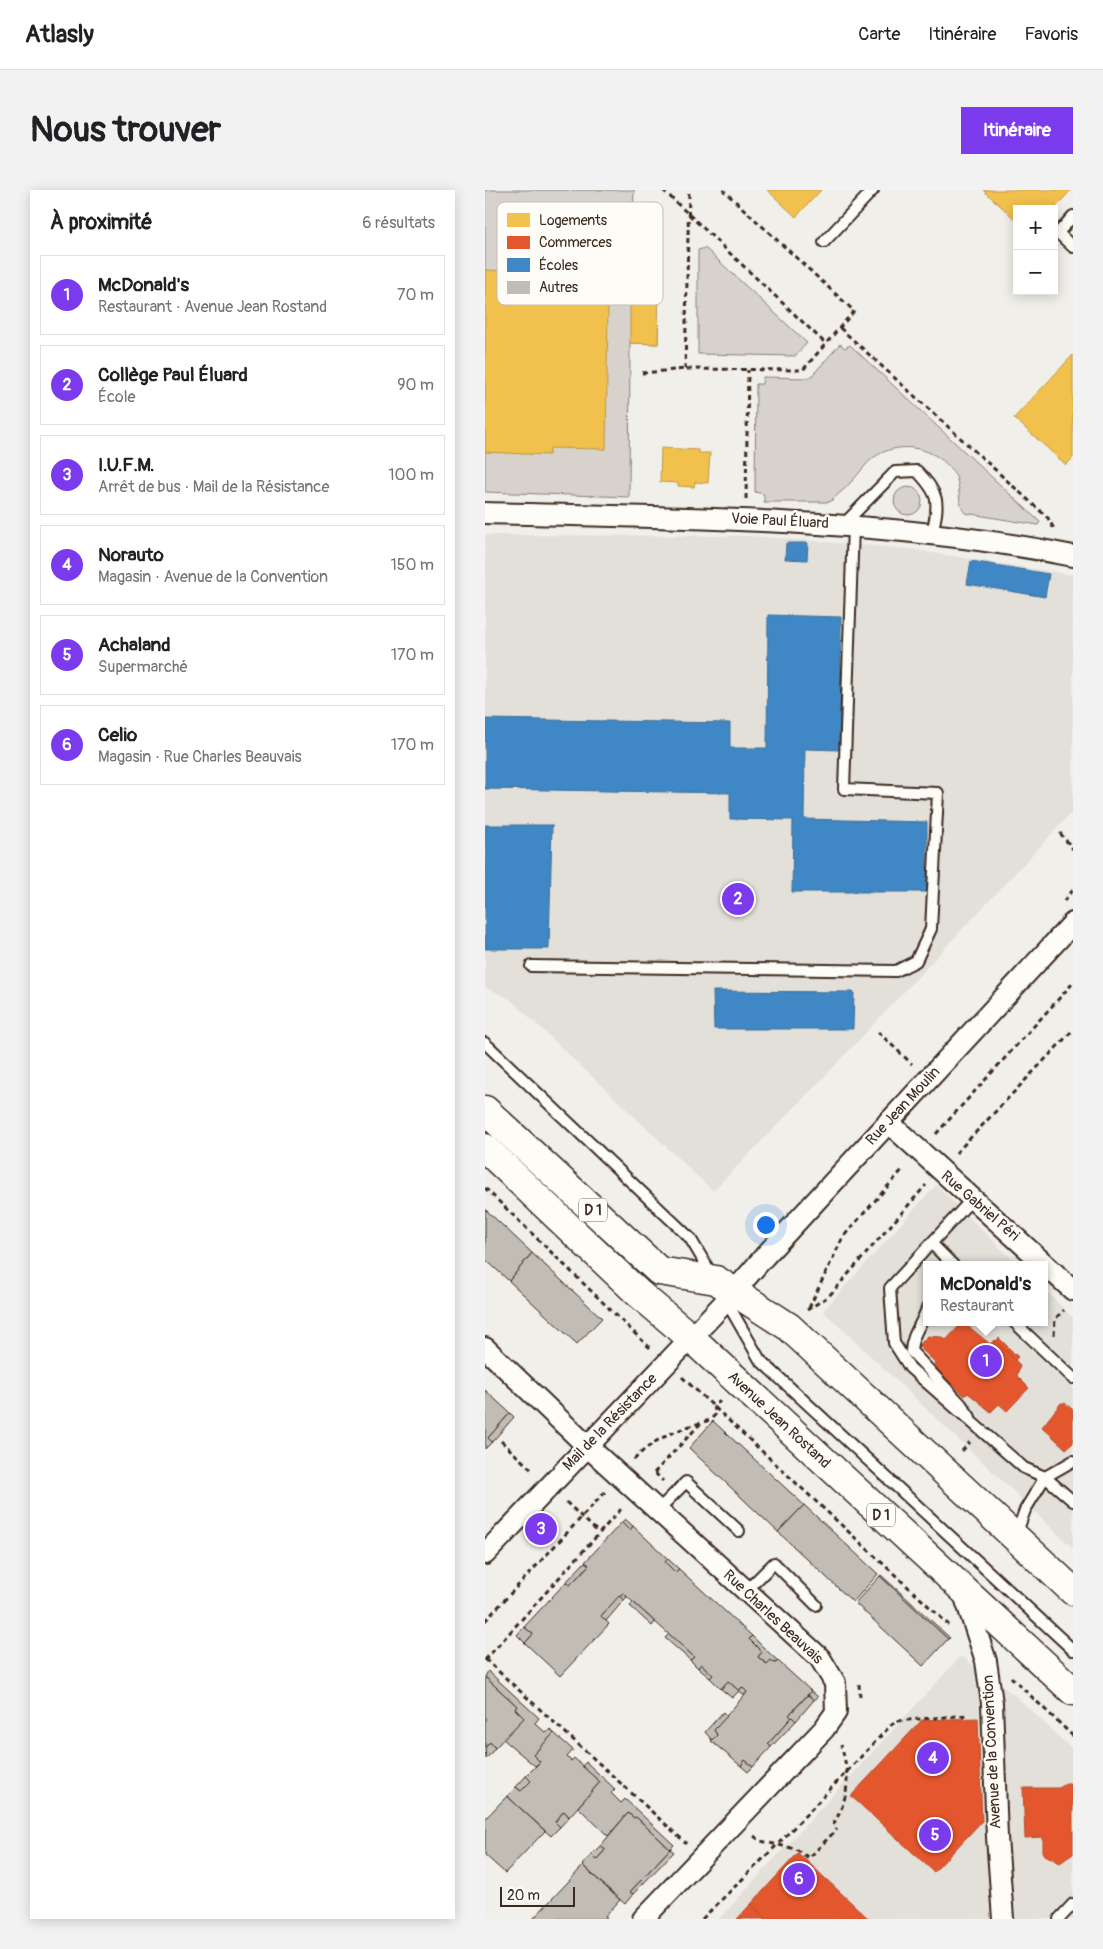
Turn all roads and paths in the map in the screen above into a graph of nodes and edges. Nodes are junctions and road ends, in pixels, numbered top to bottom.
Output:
1 (663, 190) edge
2 (689, 190) edge
3 (723, 190) edge
4 (873, 190) edge
5 (689, 213) junction
6 (1073, 216) edge
7 (824, 242) dead end
8 (1073, 247) edge
9 (840, 328) junction
10 (827, 344) junction
11 (685, 369) junction
12 (748, 370) junction
13 (642, 372) dead end
14 (485, 513) edge
15 (746, 519) junction
16 (848, 525) junction
17 (932, 532) junction
18 (1056, 534) dead end
19 (1073, 556) edge
20 (1060, 833) dead end
21 (1073, 849) edge
22 (1073, 923) edge
23 (531, 966) dead end
24 (878, 1032) dead end
25 (485, 1043) edge
26 (929, 1078) junction
27 (485, 1110) edge
28 (888, 1122) junction
29 (485, 1148) edge
30 (485, 1188) edge
31 (973, 1198) junction
32 (931, 1244) junction
33 (949, 1261) edge
34 (1034, 1261) edge
35 (1048, 1275) edge
36 (725, 1290) junction
37 (1070, 1298) edge
38 (923, 1321) edge
39 (1018, 1326) edge
40 (690, 1337) junction
41 (485, 1348) edge
42 (650, 1348) dead end
43 (1044, 1350) junction
44 (679, 1374) dead end
45 (1073, 1378) edge
46 (725, 1396) dead end
47 (714, 1407) junction
48 (701, 1422) junction
49 (980, 1430) junction
50 (501, 1441) dead end
51 (587, 1446) junction
52 (1073, 1461) edge
53 (632, 1462) dead end
54 (538, 1476) dead end
55 (651, 1477) dead end
56 (1045, 1477) junction
57 (611, 1486) dead end
58 (565, 1501) dead end
59 (629, 1501) dead end
60 (1073, 1502) edge
61 (658, 1510) junction
62 (582, 1516) junction
63 (739, 1532) dead end
64 (599, 1533) junction
65 (1015, 1538) junction
66 (485, 1554) edge
67 (963, 1589) junction
68 (746, 1591) junction
69 (1073, 1591) edge
70 (816, 1604) dead end
71 (485, 1621) edge
72 (952, 1628) dead end
73 (1073, 1650) edge
74 (485, 1660) edge
75 (1008, 1675) dead end
76 (1073, 1692) edge
77 (973, 1715) dead end
78 (1073, 1736) edge
79 (845, 1739) dead end
80 (848, 1770) junction
81 (833, 1826) dead end
82 (837, 1829) dead end
83 (753, 1835) dead end
84 (778, 1844) junction
85 (701, 1856) junction
86 (1073, 1904) edge
87 (643, 1919) edge
88 (702, 1919) edge
89 (1003, 1919) edge
90 (1059, 1919) edge

1 - 5 path
2 - 5 path
3 - 9 path
4 - 7 lane
5 - 10 path
5 - 11 path
6 - 8 lane
9 - 10 path
9 - 18 path
10 - 12 path
11 - 12 path
11 - 13 path
12 - 15 path
14 - 15 street, Voie Paul Éluard
15 - 16 street, Voie Paul Éluard
16 - 17 street, Voie Paul Éluard
16 - 17 lane
16 - 23 lane
17 - 19 street, Voie Paul Éluard
20 - 21 path
22 - 26 street, Rue Jean Moulin
24 - 26 path
25 - 36 lane
26 - 28 street, Rue Jean Moulin
27 - 36 main road, D 1
28 - 31 street, Rue Gabriel Péri
28 - 36 street, Rue Jean Moulin
29 - 40 main road, Avenue Jean Rostand / D 1
30 - 42 path
31 - 32 lane
31 - 34 street, Rue Gabriel Péri
32 - 33 lane
32 - 49 lane
35 - 37 street, Rue Gabriel Péri
36 - 40 street, Mail de la Résistance
36 - 65 main road, D 1
36 - 73 lane
37 - 43 path
38 - 49 lane
39 - 43 lane
40 - 51 street, Mail de la Résistance
40 - 67 main road, Avenue Jean Rostand / D 1
41 - 51 street, Rue Charles Beauvais
43 - 45 lane
44 - 47 path
46 - 47 path
47 - 48 path
47 - 72 path
48 - 53 path
48 - 55 path
49 - 56 lane
50 - 54 path
51 - 61 street, Rue Charles Beauvais
51 - 66 street, Mail de la Résistance
52 - 56 lane
56 - 60 lane
56 - 65 lane
57 - 62 path
58 - 62 path
59 - 64 path
61 - 63 lane
61 - 68 street, Rue Charles Beauvais
62 - 64 path
62 - 71 path
64 - 74 path
65 - 69 main road, D 1
67 - 76 main road, Avenue Jean Rostand / D 1
67 - 89 street, Avenue de la Convention
68 - 70 lane
68 - 85 street, Rue Charles Beauvais
74 - 85 path
75 - 78 path
77 - 80 path
79 - 80 path
80 - 81 path
80 - 84 path
82 - 84 path
83 - 84 path
84 - 88 path
85 - 87 street, Rue Charles Beauvais
86 - 90 lane

